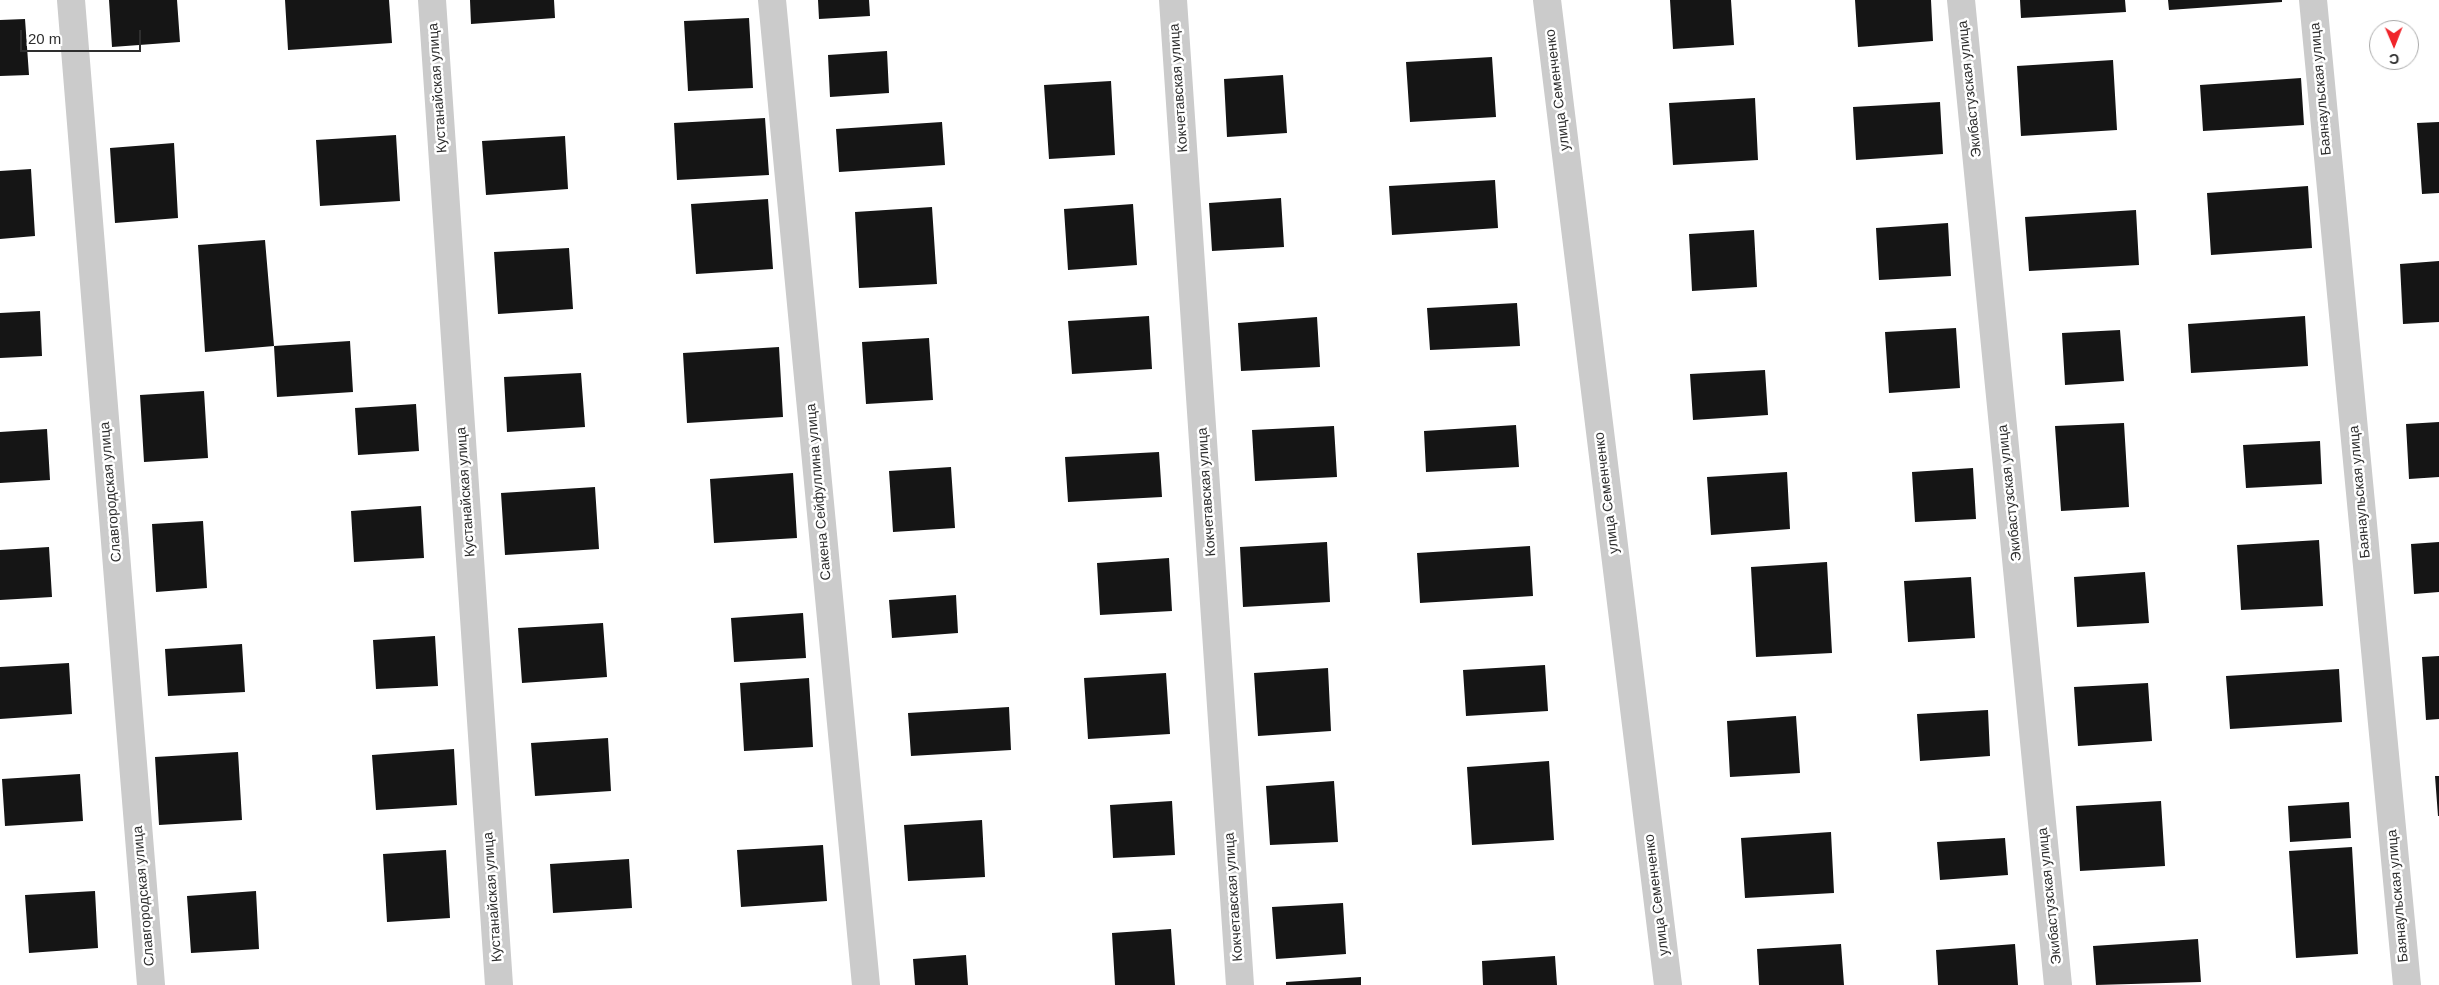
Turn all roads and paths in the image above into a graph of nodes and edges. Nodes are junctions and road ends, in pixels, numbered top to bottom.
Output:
1 (71, 0) edge
2 (432, 0) edge
3 (772, 0) edge
4 (1173, 0) edge
5 (1547, 0) edge
6 (1961, 0) edge
7 (2313, 0) edge
8 (151, 985) edge
9 (499, 985) edge
10 (866, 985) edge
11 (1240, 985) edge
12 (1668, 985) edge
13 (2058, 985) edge
14 (2407, 985) edge

1 - 8 street, Славгородская улица
2 - 9 street, Кустанайская улица
3 - 10 street, Сакена Сейфуллина улица
4 - 11 street, Кокчетавская улица
5 - 12 street, улица Семенченко
6 - 13 street, Экибастузская улица
7 - 14 street, Баянаульская улица

